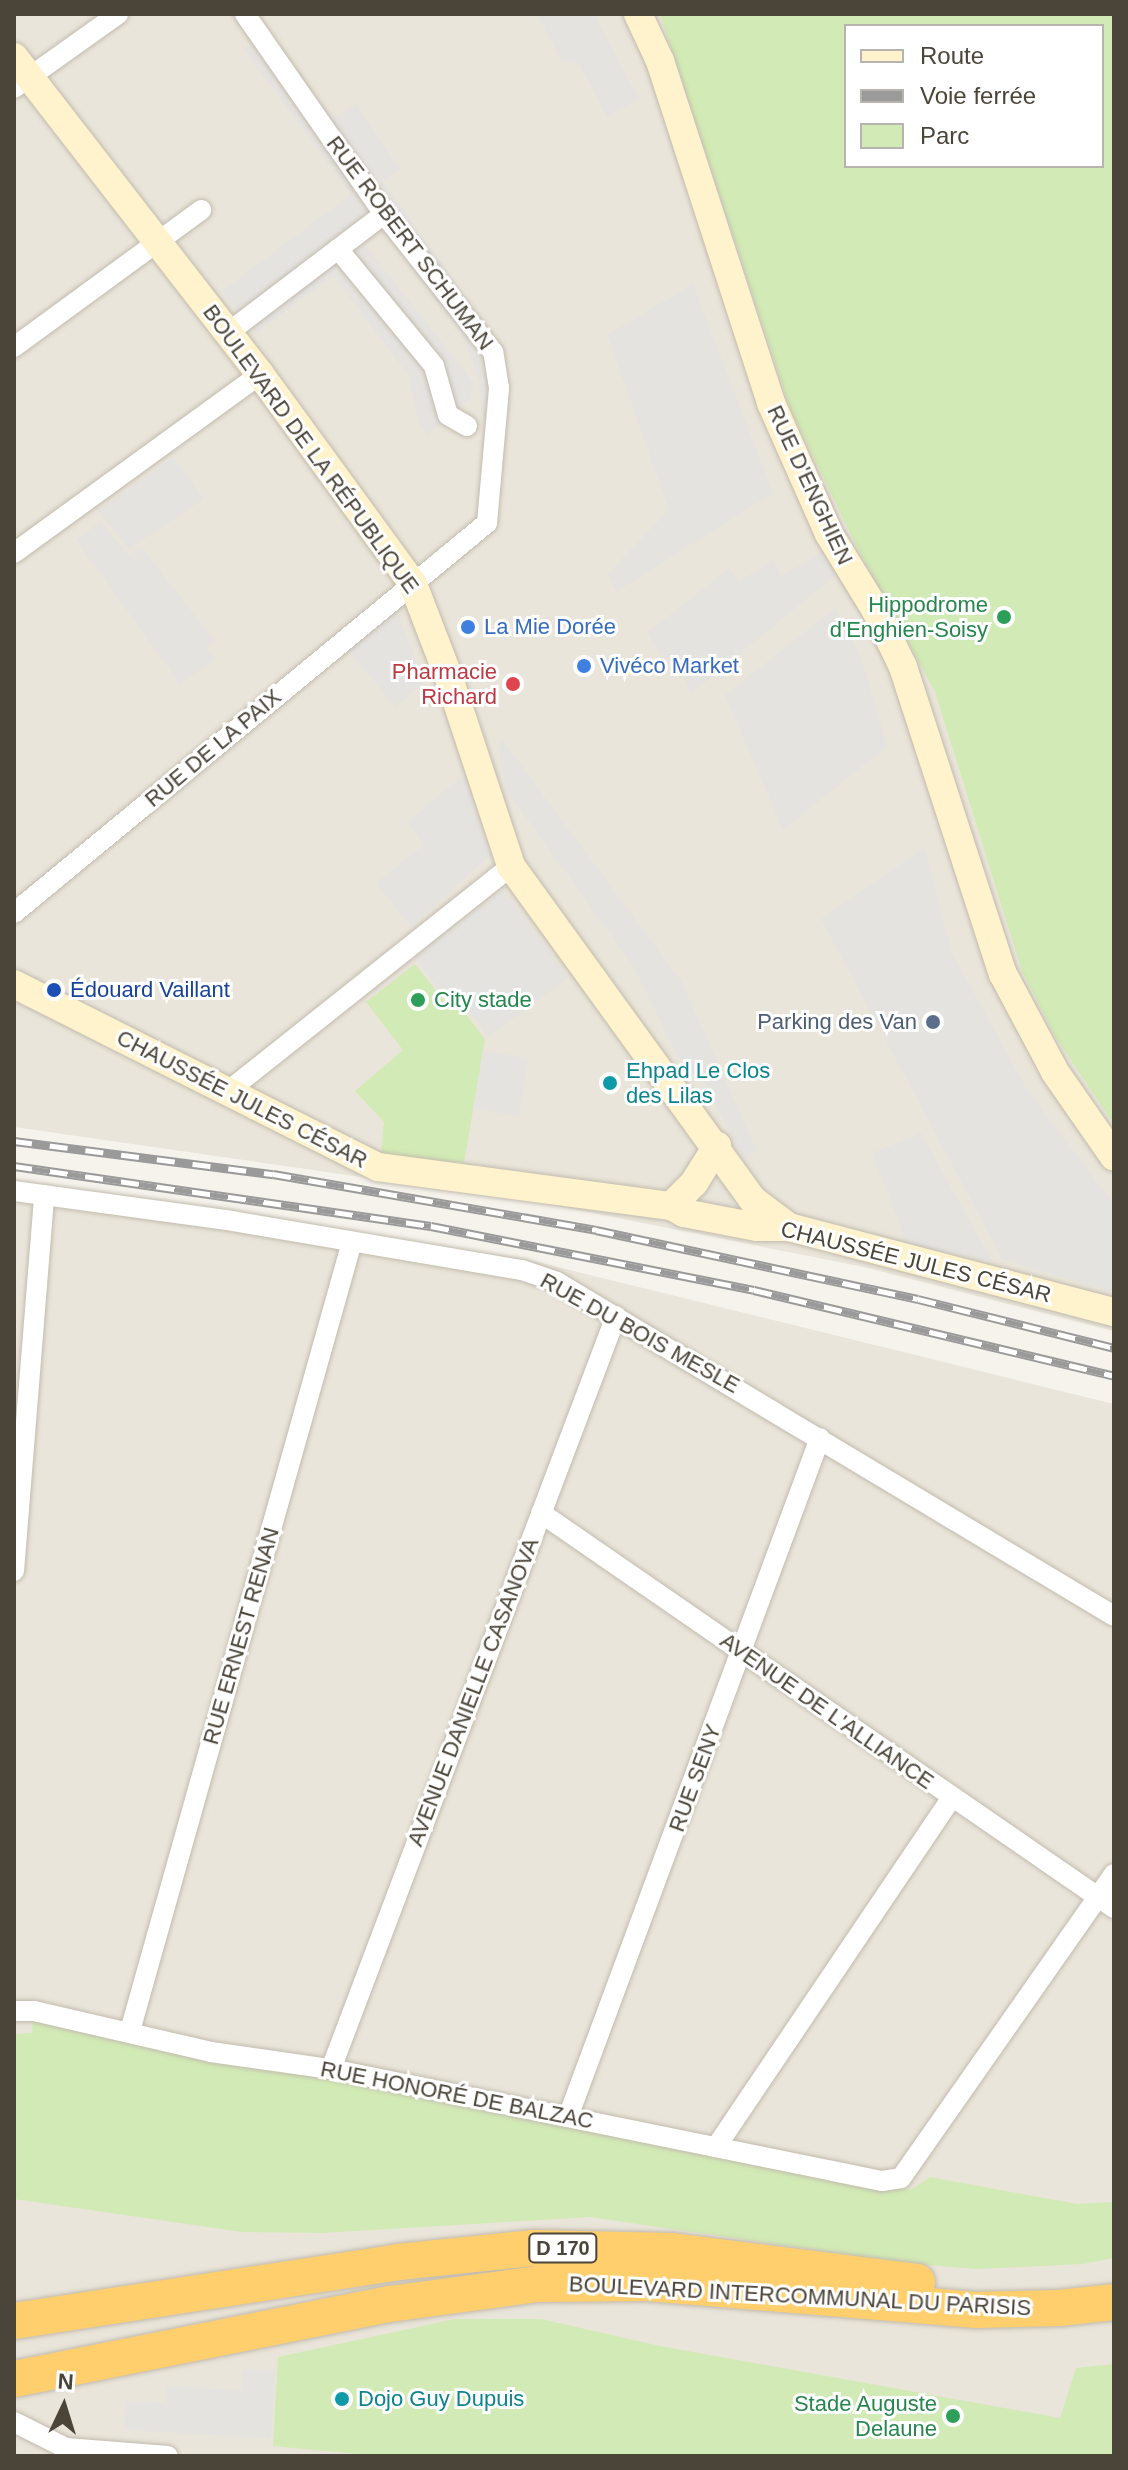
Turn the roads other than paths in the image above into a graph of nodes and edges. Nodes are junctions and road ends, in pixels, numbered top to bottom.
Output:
1 (118, 14) edge
2 (638, 14) edge
3 (251, 22) edge
4 (19, 74) edge
5 (201, 210) dead end
6 (384, 214) junction
7 (157, 240) junction
8 (338, 249) junction
9 (229, 332) junction
10 (14, 347) edge
11 (260, 374) junction
12 (467, 426) dead end
13 (14, 553) edge
14 (413, 584) junction
15 (511, 866) junction
16 (14, 913) edge
17 (14, 984) edge
18 (227, 1092) junction
19 (717, 1146) junction
20 (1114, 1157) edge
21 (14, 1191) edge
22 (44, 1195) junction
23 (671, 1206) junction
24 (789, 1227) junction
25 (352, 1242) junction
26 (1114, 1312) edge
27 (616, 1316) junction
28 (820, 1438) junction
29 (541, 1513) junction
30 (14, 1571) edge
31 (1114, 1616) edge
32 (742, 1650) junction
33 (951, 1798) junction
34 (1114, 1874) edge
35 (1106, 1903) edge
36 (14, 2011) edge
37 (130, 2031) junction
38 (331, 2069) junction
39 (568, 2117) junction
40 (716, 2147) junction
41 (1114, 2277) edge
42 (1114, 2302) edge
43 (14, 2321) edge
44 (14, 2379) edge
45 (14, 2422) edge
46 (64, 2452) edge
47 (168, 2456) edge

1 - 4 street
2 - 20 street, RUE D'ENGHIEN
3 - 6 street, RUE ROBERT SCHUMAN
4 - 7 street, BOULEVARD DE LA RÉPUBLIQUE
5 - 7 street
6 - 8 street
6 - 14 street, RUE ROBERT SCHUMAN
7 - 9 street, BOULEVARD DE LA RÉPUBLIQUE
7 - 10 street
8 - 9 street
8 - 12 street
9 - 11 street, BOULEVARD DE LA RÉPUBLIQUE
11 - 13 street
11 - 14 street, BOULEVARD DE LA RÉPUBLIQUE
14 - 15 street, BOULEVARD DE LA RÉPUBLIQUE
14 - 16 street, RUE DE LA PAIX
15 - 18 street
15 - 19 street, BOULEVARD DE LA RÉPUBLIQUE
17 - 18 street, CHAUSSÉE JULES CÉSAR
18 - 23 street, CHAUSSÉE JULES CÉSAR
19 - 23 street
19 - 24 street, BOULEVARD DE LA RÉPUBLIQUE
21 - 22 street, RUE DU BOIS MESLE
22 - 25 street, RUE DU BOIS MESLE
22 - 30 street
23 - 24 street, CHAUSSÉE JULES CÉSAR
24 - 26 street, CHAUSSÉE JULES CÉSAR
25 - 27 street, RUE DU BOIS MESLE
25 - 37 street, RUE ERNEST RENAN
27 - 28 street, RUE DU BOIS MESLE
27 - 29 street, AVENUE DANIELLE CASANOVA
28 - 31 street, RUE DU BOIS MESLE
28 - 32 street, RUE SENY
29 - 32 street, AVENUE DE L'ALLIANCE
29 - 38 street, AVENUE DANIELLE CASANOVA
32 - 33 street, AVENUE DE L'ALLIANCE
32 - 39 street, RUE SENY
33 - 35 street, AVENUE DE L'ALLIANCE
33 - 40 street
34 - 35 street
35 - 40 street, RUE HONORÉ DE BALZAC
36 - 37 street, RUE HONORÉ DE BALZAC
37 - 38 street, RUE HONORÉ DE BALZAC
38 - 39 street, RUE HONORÉ DE BALZAC
39 - 40 street, RUE HONORÉ DE BALZAC
41 - 43 highway, BOULEVARD INTERCOMMUNAL DU PARISIS / D 170
42 - 44 highway, BOULEVARD INTERCOMMUNAL DU PARISIS / D 170
45 - 46 street
46 - 47 street

